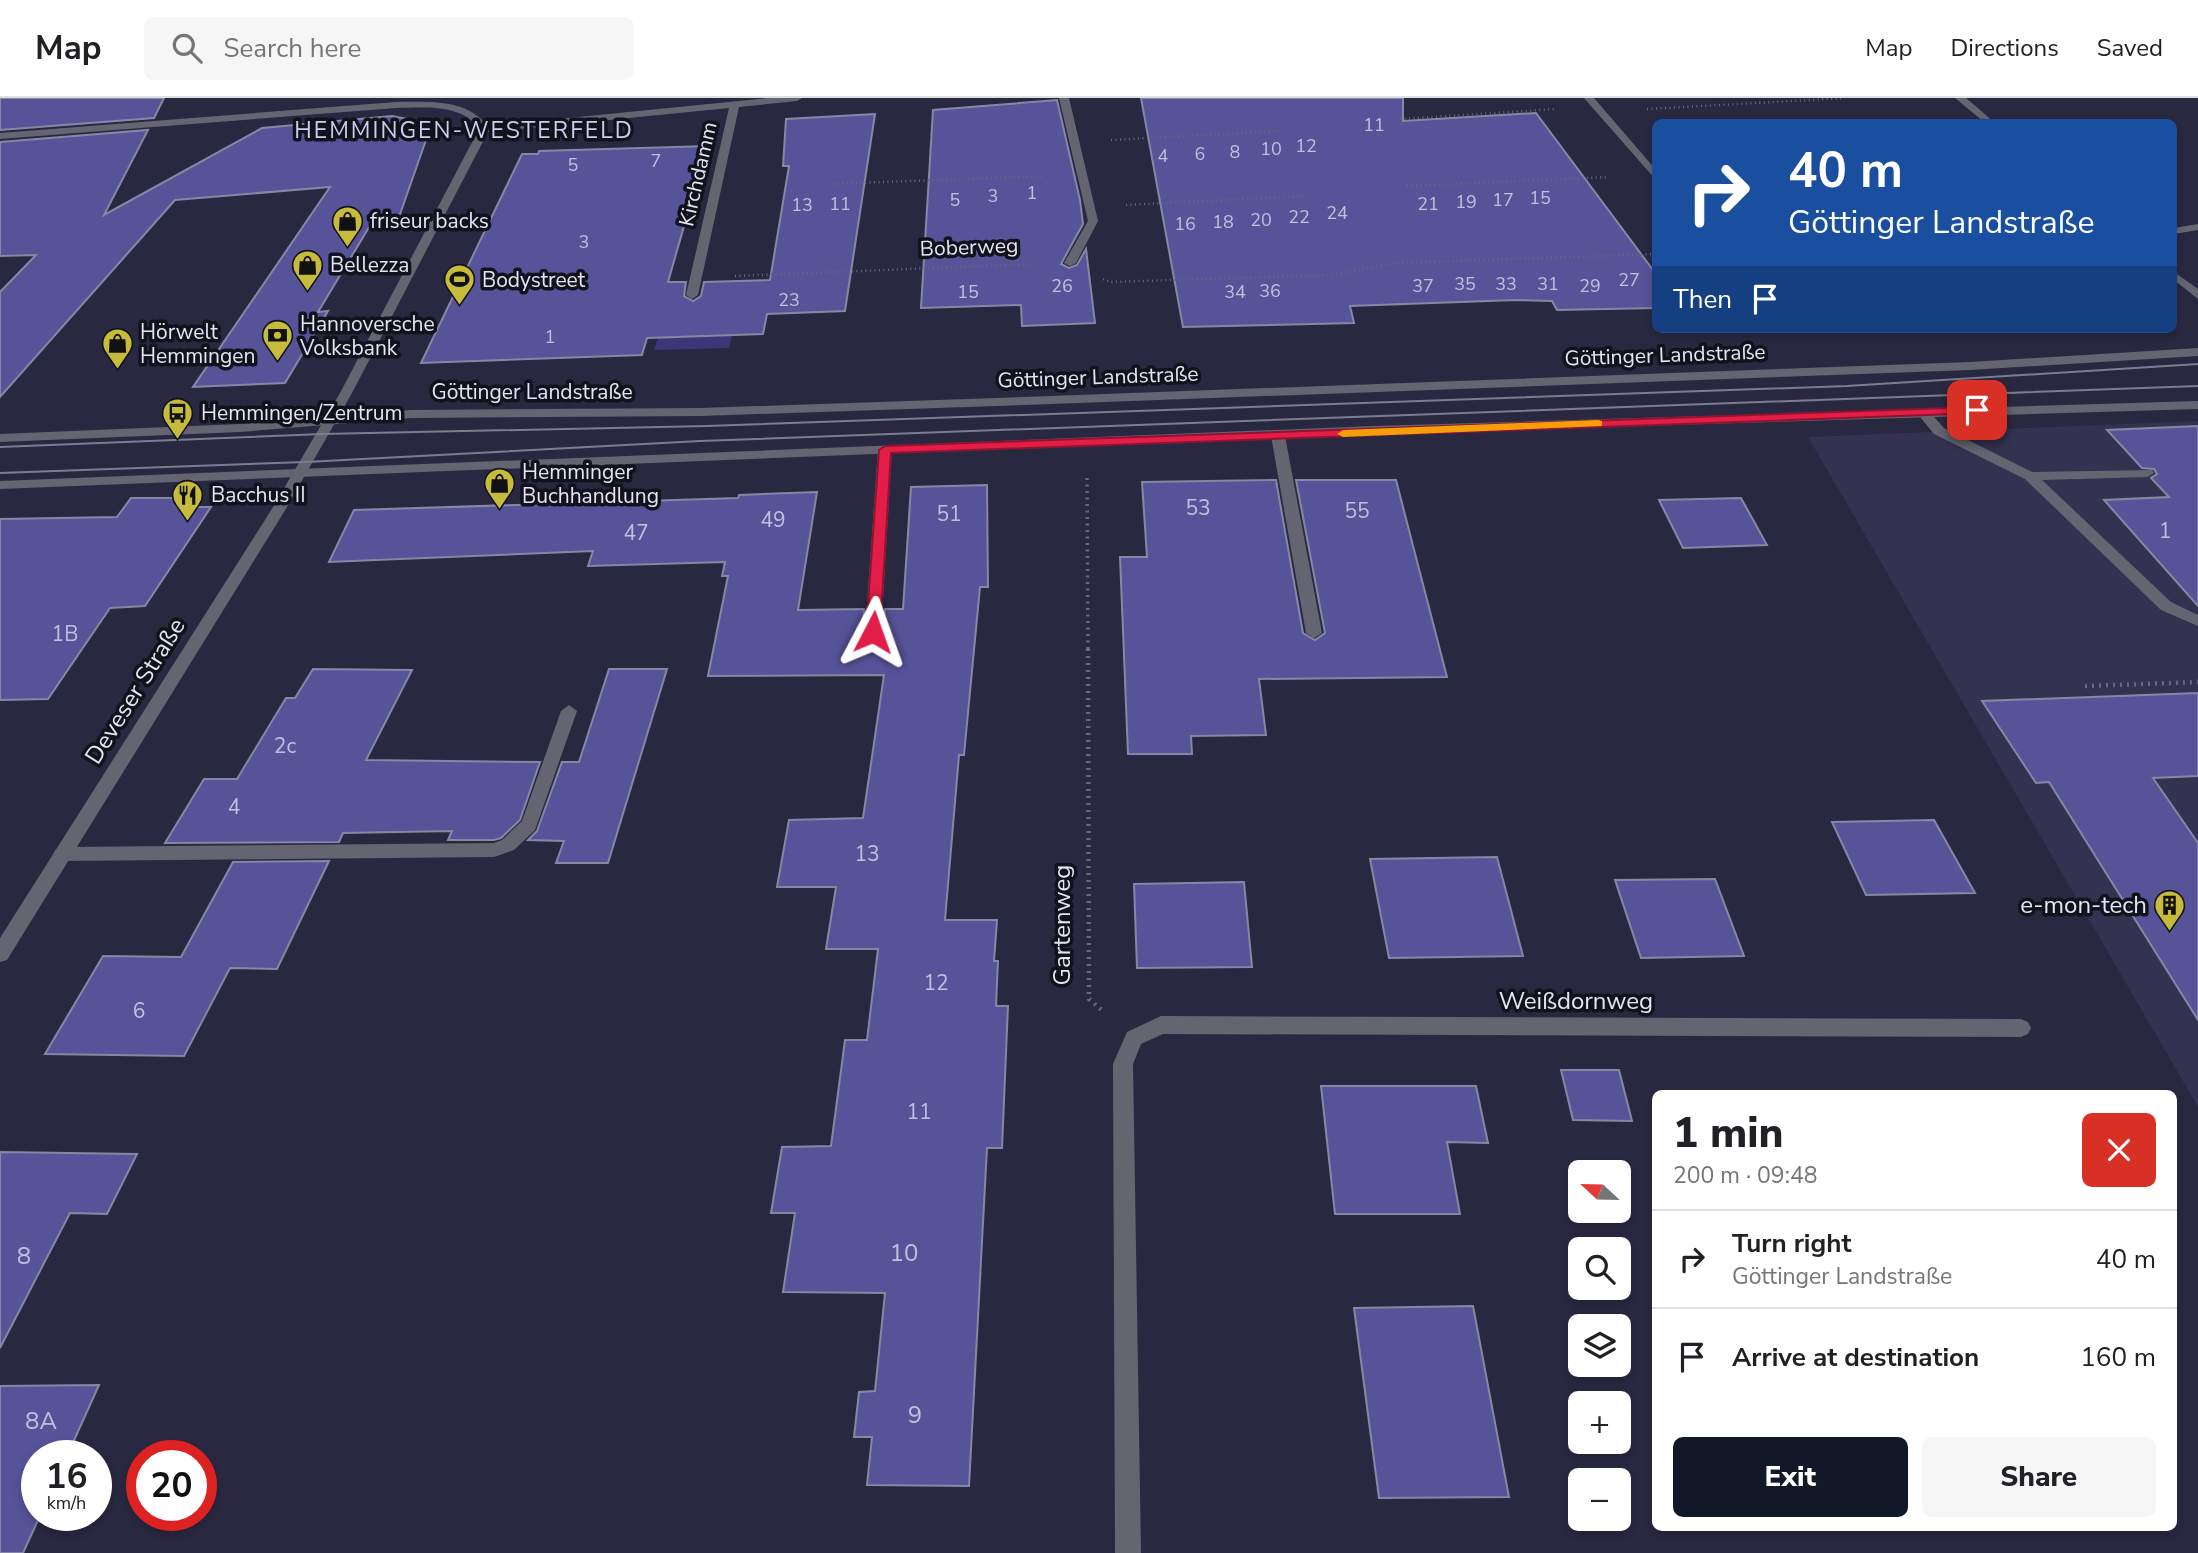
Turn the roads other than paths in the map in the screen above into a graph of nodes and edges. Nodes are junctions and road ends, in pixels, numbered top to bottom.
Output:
1 (657, 98) edge
2 (797, 98) edge
3 (1064, 98) edge
4 (1960, 98) edge
5 (735, 104) junction
6 (1596, 105) edge
7 (659, 111) junction
8 (1985, 119) edge
9 (484, 129) junction
10 (0, 136) edge
11 (1652, 174) edge
12 (2198, 227) edge
13 (2177, 232) edge
14 (2177, 234) edge
15 (2198, 238) edge
16 (1070, 264) road end
17 (2177, 278) edge
18 (692, 295) dead end
19 (2198, 295) edge
20 (2198, 352) edge
21 (2198, 405) edge
22 (1922, 412) junction
23 (329, 422) junction
24 (1278, 436) junction
25 (0, 438) edge
26 (885, 450) junction
27 (2147, 473) dead end
28 (298, 476) junction
29 (2030, 476) junction
30 (0, 485) edge
31 (2198, 621) edge
32 (873, 632) dead end
33 (1314, 633) dead end
34 (569, 711) dead end
35 (62, 854) junction
36 (0, 954) edge
37 (2021, 1028) dead end
38 (1128, 1553) edge

1 - 7 street
2 - 5 street
3 - 16 street
4 - 8 street
5 - 7 street, Kirchdamm
5 - 18 street, Kirchdamm
6 - 11 street
7 - 9 street, Kirchdamm
9 - 10 street
9 - 23 street
12 - 13 street
14 - 15 street
17 - 19 street
20 - 23 street, Göttinger Landstraße
21 - 22 street
22 - 24 street
22 - 29 street
23 - 25 street, Göttinger Landstraße
23 - 28 street, Deveser Straße
24 - 26 street
24 - 33 street
26 - 28 street
26 - 32 street
27 - 29 street
28 - 30 street
28 - 35 street, Deveser Straße
29 - 31 street
34 - 35 street
35 - 36 street, Deveser Straße
37 - 38 street, Weißdornweg

